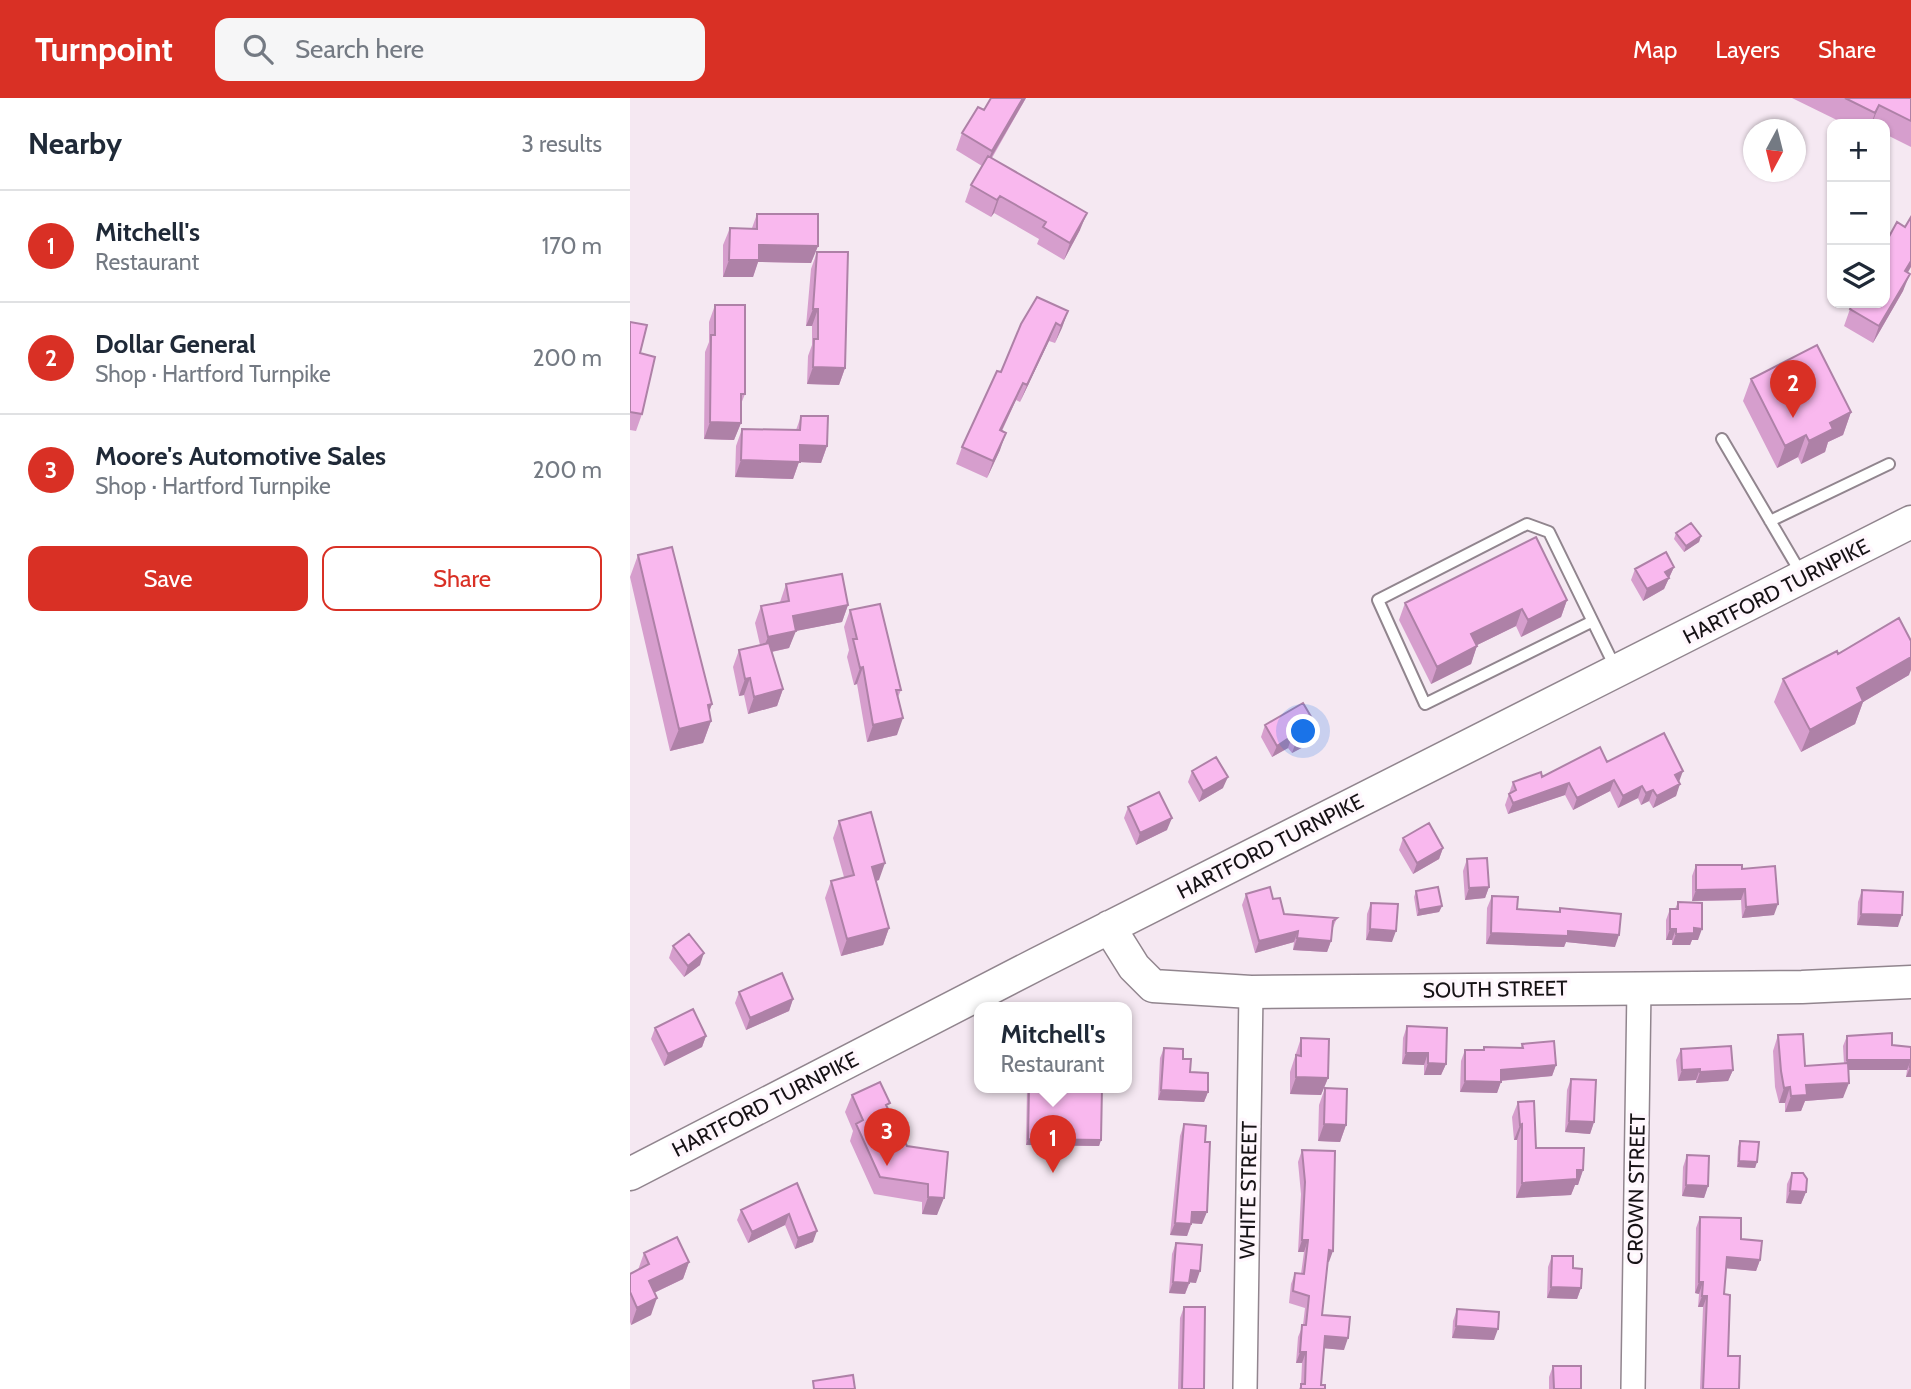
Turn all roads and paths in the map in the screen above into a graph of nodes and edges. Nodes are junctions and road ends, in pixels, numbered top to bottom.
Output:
1 (1722, 439) dead end
2 (1889, 464) dead end
3 (1770, 521) junction
4 (1911, 522) edge
5 (1803, 577) junction
6 (1591, 622) junction
7 (1618, 671) junction
8 (1109, 927) junction
9 (1911, 982) edge
10 (1639, 988) junction
11 (1251, 992) junction
12 (630, 1174) edge
13 (1245, 1389) edge
14 (1633, 1389) edge

1 - 3 lane
2 - 3 lane
3 - 5 lane
4 - 5 main road, HARTFORD TURNPIKE
5 - 7 main road, HARTFORD TURNPIKE
6 - 6 lane
6 - 7 lane
7 - 8 main road, HARTFORD TURNPIKE
8 - 11 main road, SOUTH STREET
8 - 12 main road, HARTFORD TURNPIKE
9 - 10 main road, SOUTH STREET
10 - 11 main road, SOUTH STREET
10 - 14 street, CROWN STREET
11 - 13 street, WHITE STREET

